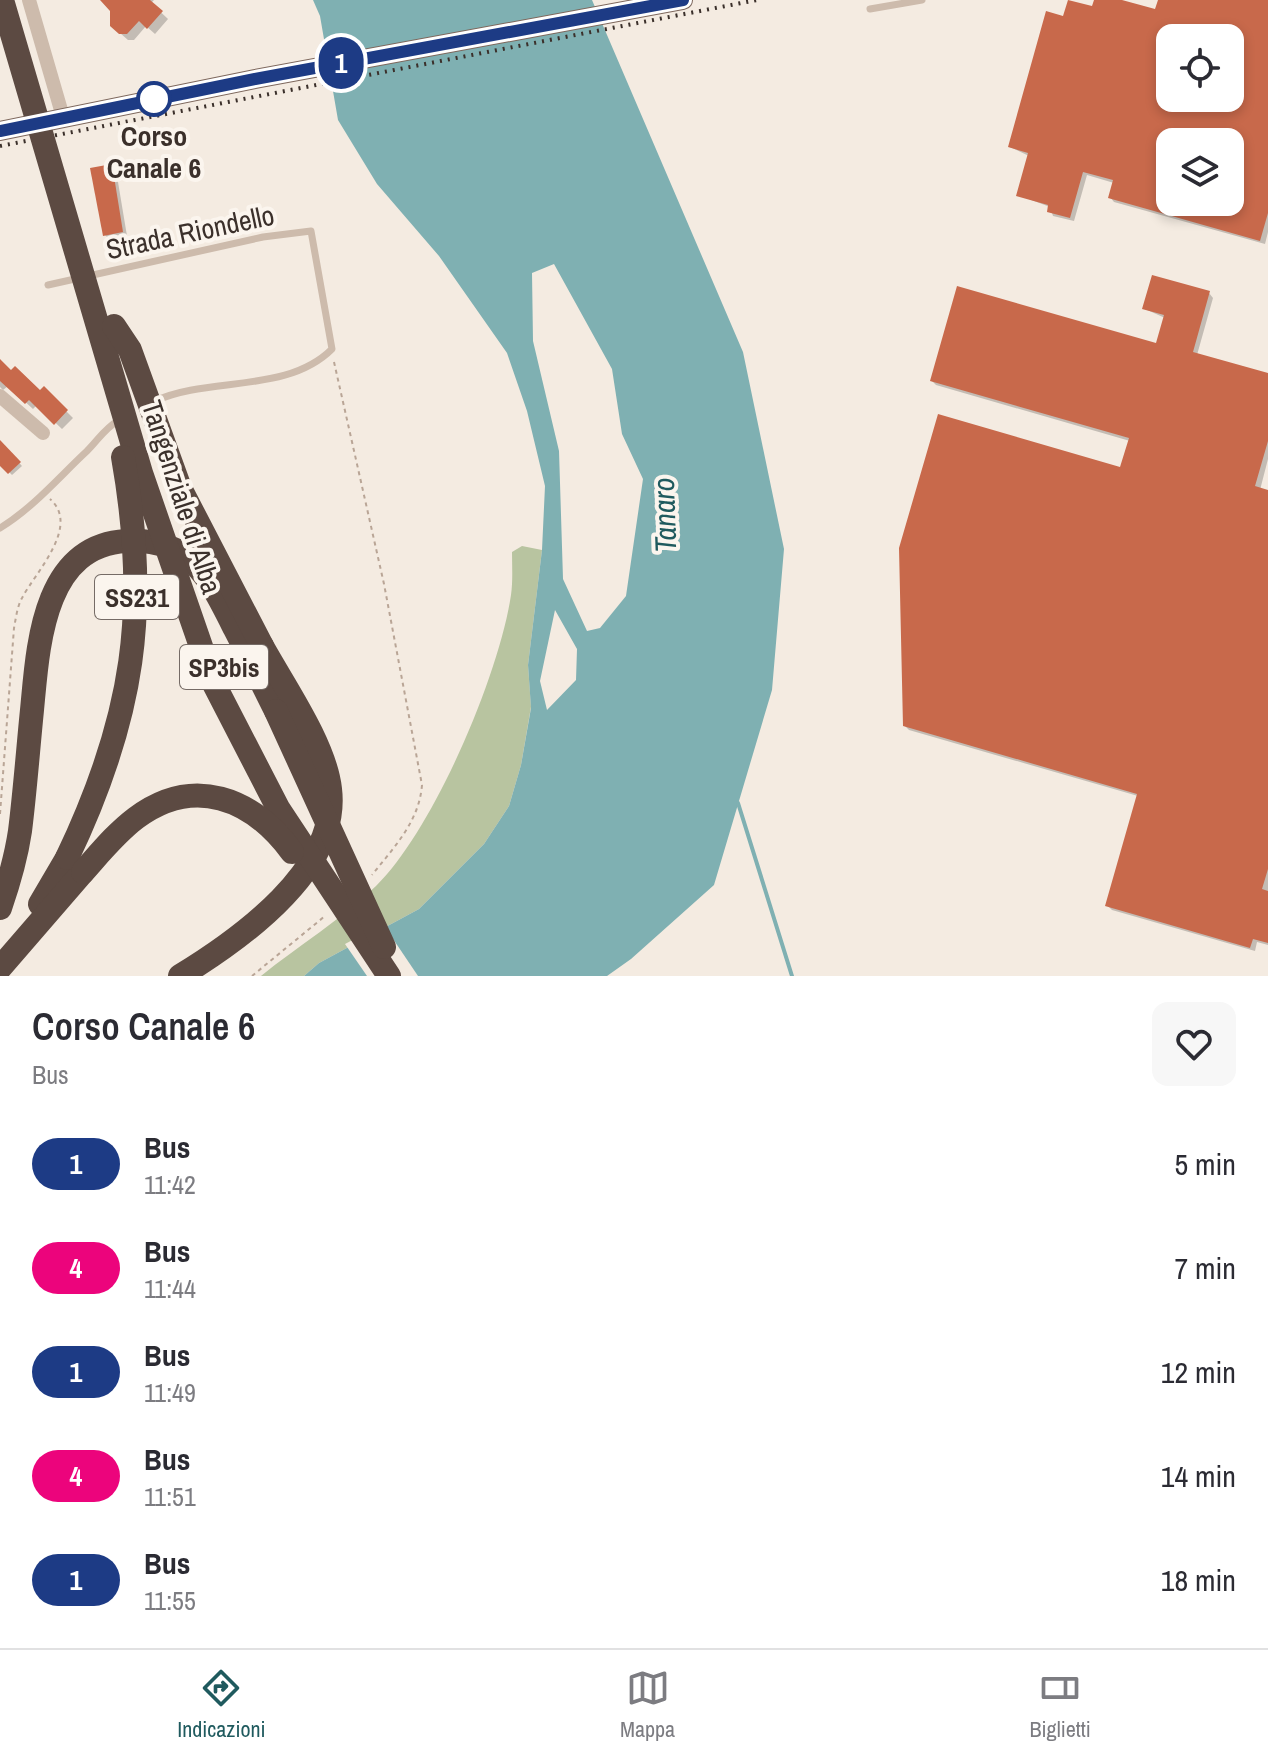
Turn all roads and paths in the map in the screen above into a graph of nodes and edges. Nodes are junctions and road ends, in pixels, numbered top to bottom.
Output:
1 (2, 0) edge
2 (683, 0) edge
3 (922, 0) edge
4 (26, 1) edge
5 (652, 4) edge
6 (870, 9) dead end
7 (0, 15) edge
8 (0, 26) edge
9 (63, 117) junction
10 (30, 125) junction
11 (0, 131) edge
12 (48, 285) dead end
13 (106, 328) junction
14 (332, 349) junction
15 (0, 396) edge
16 (145, 406) dead end
17 (131, 414) dead end
18 (43, 433) dead end
19 (0, 528) edge
20 (75, 865) junction
21 (370, 878) dead end
22 (0, 908) edge
23 (329, 912) dead end
24 (355, 924) junction
25 (384, 947) junction
26 (0, 966) edge
27 (180, 976) edge
28 (252, 976) edge
29 (389, 976) edge
30 (405, 976) edge

1 - 13 highway, Tangenziale di Alba / SS231, bridge
2 - 5 main road
3 - 6 lane
4 - 7 lane
4 - 9 street
4 - 13 highway, Tangenziale di Alba / SS231
5 - 9 main road
8 - 10 street
9 - 10 main road
10 - 11 main road
12 - 14 lane, Strada Riondello
13 - 20 highway, SS231, bridge
13 - 24 highway, Tangenziale di Alba / SP3bis, bridge
13 - 25 highway, Tangenziale di Alba / SP3bis, bridge
13 - 27 highway, SS231, bridge
14 - 16 lane
14 - 21 path
15 - 18 street
17 - 19 lane
20 - 24 highway, bridge
20 - 26 highway, SS231
22 - 25 highway, bridge
23 - 28 path
24 - 29 highway, Tangenziale di Alba / SP3bis, bridge
25 - 30 highway, Tangenziale di Alba / SP3bis

